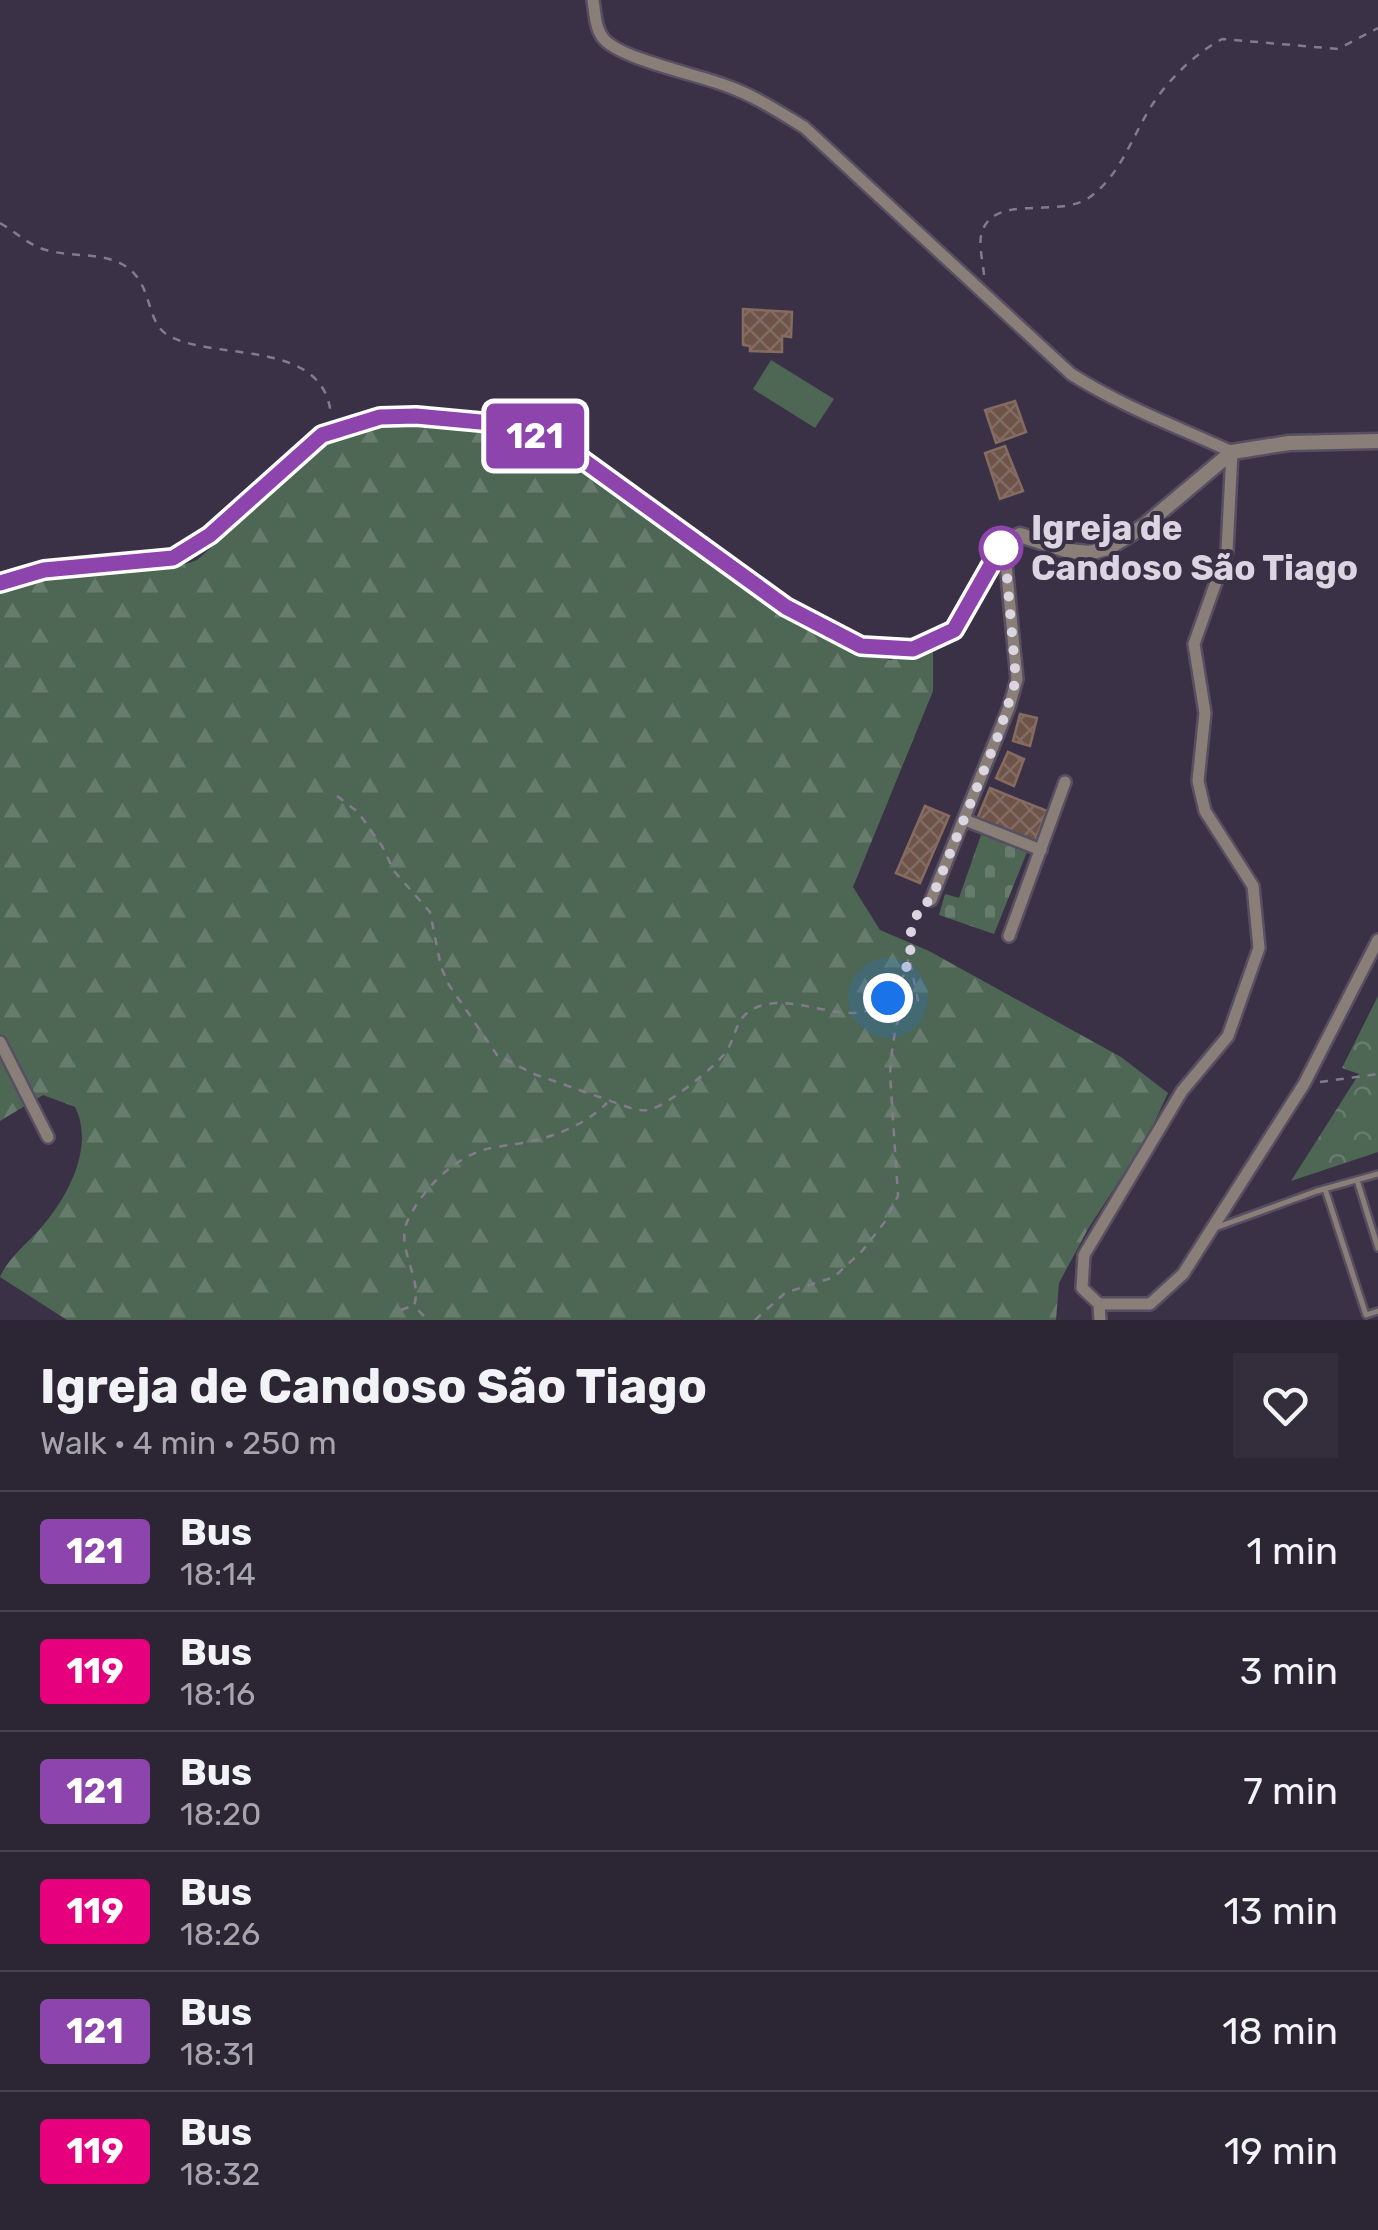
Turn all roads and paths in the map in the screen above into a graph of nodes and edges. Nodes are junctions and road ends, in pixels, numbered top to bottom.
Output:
1 (593, 0) edge
2 (1378, 28) edge
3 (0, 224) edge
4 (985, 291) junction
5 (332, 432) junction
6 (1378, 441) edge
7 (1232, 452) junction
8 (1004, 542) junction
9 (0, 583) edge
10 (1065, 782) dead end
11 (338, 796) dead end
12 (966, 820) junction
13 (1040, 850) junction
14 (931, 900) joint
15 (1009, 936) dead end
16 (1378, 940) edge
17 (910, 961) junction
18 (0, 1042) edge
19 (1378, 1074) edge
20 (1304, 1084) junction
21 (608, 1102) junction
22 (48, 1137) dead end
23 (1378, 1174) edge
24 (1357, 1180) junction
25 (1326, 1189) junction
26 (1212, 1229) junction
27 (1378, 1248) edge
28 (1099, 1304) junction
29 (414, 1306) junction
30 (401, 1310) dead end
31 (1378, 1311) edge
32 (424, 1316) dead end
33 (755, 1320) edge
34 (1100, 1320) edge

1 - 4 street
2 - 4 path
3 - 5 path
4 - 7 street
5 - 8 street
5 - 9 street
6 - 7 street
7 - 8 street
7 - 28 street
8 - 12 street
10 - 13 street
11 - 21 path
12 - 13 street
12 - 14 street
13 - 15 street
14 - 17 path
16 - 20 street
17 - 21 path
17 - 33 path
18 - 22 street
19 - 20 path
20 - 26 street
21 - 29 path
23 - 24 lane
24 - 25 lane
24 - 27 lane
25 - 26 lane
25 - 31 lane
26 - 28 street
28 - 34 street
29 - 30 path
29 - 32 path

